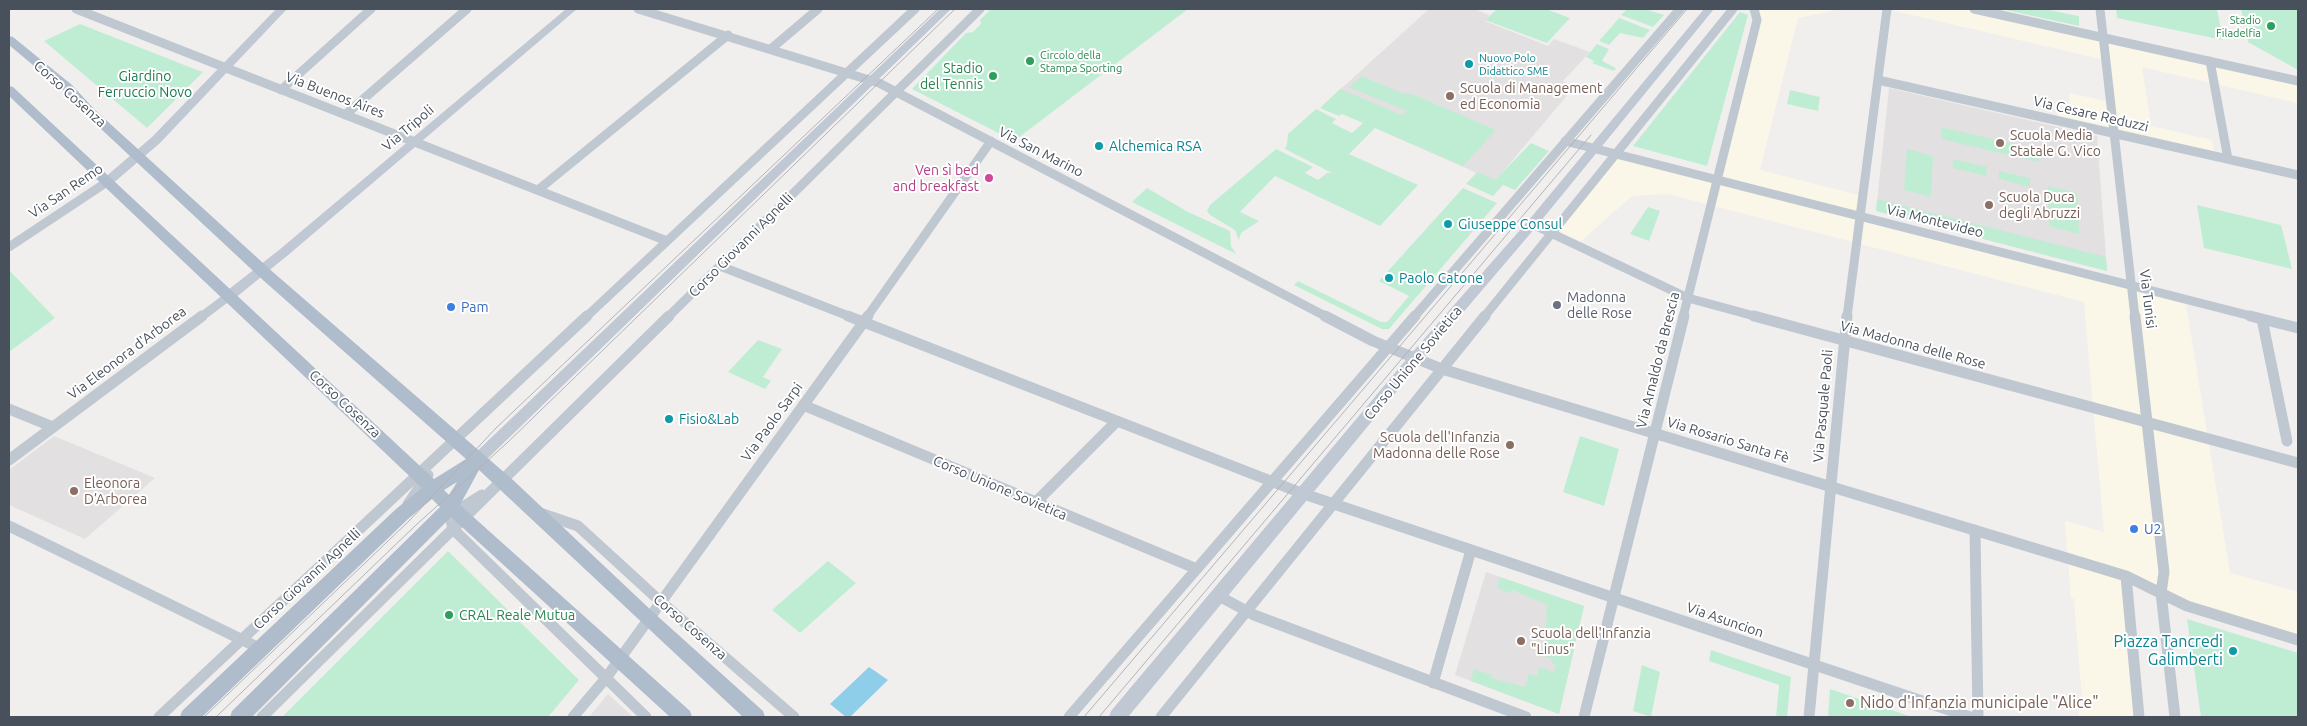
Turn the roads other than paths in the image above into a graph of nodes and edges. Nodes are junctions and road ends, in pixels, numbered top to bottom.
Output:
1 (76, 9) edge
2 (282, 9) edge
3 (371, 9) edge
4 (466, 9) edge
5 (572, 9) edge
6 (640, 9) edge
7 (818, 9) edge
8 (915, 9) edge
9 (946, 9) edge
10 (980, 9) edge
11 (1680, 9) edge
12 (1709, 9) edge
13 (1733, 9) edge
14 (1754, 9) edge
15 (1887, 9) edge
16 (1974, 9) edge
17 (2100, 9) edge
18 (728, 35) junction
19 (2103, 38) junction
20 (9, 39) edge
21 (772, 48) junction
22 (2210, 62) junction
23 (224, 68) junction
24 (848, 72) junction
25 (872, 80) junction
26 (1878, 80) junction
27 (2298, 81) edge
28 (281, 90) junction
29 (896, 92) junction
30 (10, 94) edge
31 (345, 115) junction
32 (2114, 133) junction
33 (991, 141) junction
34 (1565, 141) junction
35 (414, 142) junction
36 (1594, 149) junction
37 (1614, 154) junction
38 (138, 157) junction
39 (2228, 159) junction
40 (2298, 175) edge
41 (1717, 180) junction
42 (106, 182) junction
43 (538, 190) junction
44 (1860, 217) junction
45 (1532, 224) junction
46 (1551, 234) junction
47 (668, 241) junction
48 (9, 247) edge
49 (720, 266) junction
50 (262, 270) junction
51 (2131, 286) junction
52 (229, 296) junction
53 (1688, 298) junction
54 (2262, 319) junction
55 (864, 321) junction
56 (2298, 328) edge
57 (1844, 340) junction
58 (1388, 348) junction
59 (1415, 359) junction
60 (1442, 369) junction
61 (803, 405) junction
62 (9, 409) edge
63 (1116, 422) junction
64 (2147, 422) junction
65 (53, 427) junction
66 (1654, 433) junction
67 (454, 440) junction
68 (2287, 441) dead end
69 (9, 460) edge
70 (477, 460) junction
71 (2298, 463) edge
72 (424, 481) junction
73 (502, 481) junction
74 (1271, 482) junction
75 (1831, 487) junction
76 (1304, 494) junction
77 (1035, 503) junction
78 (1333, 504) junction
79 (534, 511) junction
80 (455, 516) junction
81 (9, 526) edge
82 (1975, 530) junction
83 (1471, 550) junction
84 (1196, 569) junction
85 (2126, 576) junction
86 (2161, 593) junction
87 (1219, 596) junction
88 (1613, 598) junction
89 (661, 602) junction
90 (1245, 612) junction
91 (648, 619) junction
92 (242, 640) junction
93 (2298, 640) edge
94 (261, 649) junction
95 (620, 659) junction
96 (1813, 665) junction
97 (295, 674) junction
98 (606, 678) junction
99 (1433, 683) junction
100 (159, 717) edge
101 (189, 717) edge
102 (239, 717) edge
103 (262, 717) edge
104 (573, 717) edge
105 (646, 717) edge
106 (683, 717) edge
107 (756, 717) edge
108 (794, 717) edge
109 (1069, 717) edge
110 (1117, 717) edge
111 (1162, 717) edge
112 (1526, 717) edge
113 (1584, 717) edge
114 (1809, 717) edge
115 (1970, 717) edge
116 (1978, 717) edge
117 (2139, 717) edge
118 (2175, 717) edge

1 - 23 street, Via Buenos Aires
2 - 23 main road, Via San Remo
3 - 28 street
4 - 31 street
5 - 35 main road, Via Tripoli
6 - 18 street, Via San Marino
7 - 21 street
8 - 24 street, Corso Giovanni Agnelli
9 - 25 main road, Corso Giovanni Agnelli
10 - 29 street, Corso Giovanni Agnelli
11 - 34 street, Corso Unione Sovietica
12 - 36 main road, Corso Unione Sovietica
13 - 37 street, Corso Unione Sovietica
14 - 41 street, Via Arnaldo da Brescia
15 - 26 street, Via Pasquale Paoli
16 - 19 street
17 - 19 street, Via Tunisi
18 - 21 street, Via San Marino
18 - 43 street
19 - 22 street
19 - 32 street, Via Tunisi
20 - 38 main road, Corso Cosenza
21 - 24 street, Via San Marino
22 - 27 street
22 - 39 street
23 - 28 street, Via Buenos Aires
23 - 38 main road, Via San Remo
24 - 25 street, Via San Marino
24 - 47 street, Corso Giovanni Agnelli
25 - 29 street, Via San Marino
25 - 70 main road, Corso Giovanni Agnelli
26 - 32 street, Via Cesare Reduzzi
26 - 44 street, Via Pasquale Paoli
28 - 31 street, Via Buenos Aires
29 - 33 street, Via San Marino
29 - 49 street, Corso Giovanni Agnelli
30 - 42 main road, Corso Cosenza
31 - 35 street, Via Buenos Aires
32 - 39 street, Via Cesare Reduzzi
32 - 51 street, Via Tunisi
33 - 55 street, Via Paolo Sarpi
33 - 58 street, Via San Marino
34 - 36 street, Via Montevideo
34 - 58 street, Corso Unione Sovietica
35 - 43 street, Via Buenos Aires
35 - 50 main road, Via Tripoli
36 - 37 street, Via Montevideo
36 - 45 main road, Corso Unione Sovietica
37 - 41 street, Via Montevideo
37 - 46 street, Corso Unione Sovietica
38 - 42 main road, Via San Remo
38 - 50 main road, Corso Cosenza
39 - 40 street, Via Cesare Reduzzi
41 - 44 street, Via Montevideo
41 - 53 street, Via Arnaldo da Brescia
42 - 48 street, Via San Remo
42 - 52 main road, Corso Cosenza
43 - 47 street, Via Buenos Aires
44 - 51 street, Via Montevideo
44 - 57 street, Via Pasquale Paoli
45 - 46 street, Via Madonna delle Rose
45 - 59 main road, Corso Unione Sovietica
46 - 53 street, Via Madonna delle Rose
46 - 60 street, Corso Unione Sovietica
47 - 67 street, Corso Giovanni Agnelli
49 - 55 street
49 - 73 street, Corso Giovanni Agnelli
50 - 52 main road, Via Eleonora d'Arborea
50 - 67 main road, Corso Cosenza
51 - 54 street, Via Montevideo
51 - 64 street, Via Tunisi
52 - 65 street, Via Eleonora d'Arborea
52 - 72 main road, Corso Cosenza
53 - 57 street, Via Madonna delle Rose
53 - 66 street, Via Arnaldo da Brescia
54 - 56 street, Via Montevideo
54 - 68 street
55 - 61 street, Via Paolo Sarpi
55 - 63 street
57 - 64 street, Via Madonna delle Rose
57 - 75 street, Via Pasquale Paoli
58 - 59 street, Via San Marino
58 - 74 street, Corso Unione Sovietica
59 - 60 street, Via Rosario Santa Fè
59 - 76 main road, Corso Unione Sovietica
60 - 66 street, Via Rosario Santa Fè
60 - 78 street, Corso Unione Sovietica
61 - 77 street, Corso Unione Sovietica
61 - 89 street, Via Paolo Sarpi
62 - 65 street
63 - 74 street
63 - 77 street
64 - 71 street, Via Madonna delle Rose
64 - 86 street, Via Tunisi
65 - 69 street, Via Eleonora d'Arborea
66 - 75 street, Via Rosario Santa Fè
66 - 88 street, Via Arnaldo da Brescia
67 - 70 main road, Corso Cosenza
67 - 72 street, Corso Giovanni Agnelli
70 - 72 main road, Corso Giovanni Agnelli
70 - 73 main road, Corso Cosenza
70 - 80 main road, Corso Giovanni Agnelli
72 - 80 main road, Corso Cosenza
72 - 92 street, Corso Giovanni Agnelli
72 - 94 main road, Corso Giovanni Agnelli
73 - 79 main road, Corso Cosenza
73 - 80 street, Corso Giovanni Agnelli
74 - 76 street
74 - 84 street, Corso Unione Sovietica
75 - 82 street, Via Rosario Santa Fè
75 - 96 street, Via Pasquale Paoli
76 - 78 street, Via Asuncion
76 - 87 main road, Corso Unione Sovietica
77 - 84 street, Corso Unione Sovietica
78 - 83 street, Via Asuncion
78 - 90 street, Corso Unione Sovietica
79 - 89 street, Corso Cosenza
79 - 91 main road, Corso Cosenza
80 - 95 main road, Corso Cosenza
80 - 97 street, Corso Giovanni Agnelli
80 - 97 main road, Corso Giovanni Agnelli
80 - 98 street, Corso Cosenza
81 - 92 street
82 - 85 street, Via Rosario Santa Fè
82 - 116 street
83 - 88 street, Via Asuncion
83 - 99 street
84 - 109 street, Corso Unione Sovietica
85 - 86 street, Via Rosario Santa Fè
85 - 117 street
86 - 93 street
86 - 118 street
87 - 90 street
87 - 110 main road, Corso Unione Sovietica
88 - 96 street, Via Asuncion
88 - 113 street, Via Arnaldo da Brescia
89 - 91 street, Via Paolo Sarpi
89 - 108 street, Corso Cosenza
90 - 99 street
90 - 111 street, Corso Unione Sovietica
91 - 95 street, Via Paolo Sarpi
91 - 107 main road, Corso Cosenza
92 - 94 street
92 - 100 street, Corso Giovanni Agnelli
94 - 101 main road, Corso Giovanni Agnelli
95 - 98 street, Via Paolo Sarpi
95 - 106 main road, Corso Cosenza
96 - 114 street, Via Pasquale Paoli
96 - 115 street, Via Asuncion
97 - 102 main road, Corso Giovanni Agnelli
97 - 103 street, Corso Giovanni Agnelli
98 - 104 street, Via Paolo Sarpi
98 - 105 street, Corso Cosenza
99 - 112 street

